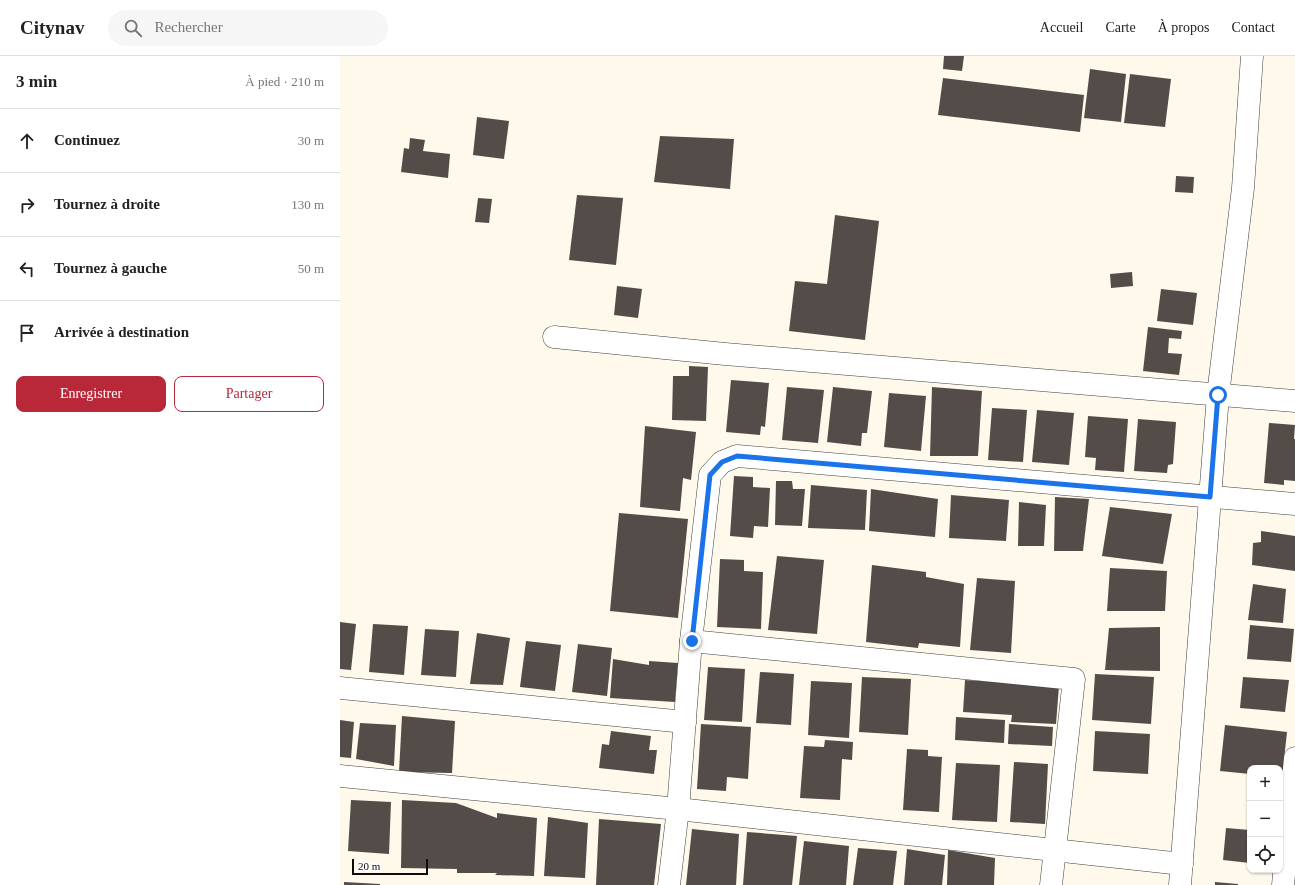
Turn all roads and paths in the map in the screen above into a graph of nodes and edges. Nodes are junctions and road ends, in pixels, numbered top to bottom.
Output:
1 (1252, 56) edge
2 (554, 337) dead end
3 (1218, 395) junction
4 (1295, 401) edge
5 (1210, 497) junction
6 (1295, 504) edge
7 (692, 641) junction
8 (340, 688) edge
9 (685, 722) junction
10 (1295, 758) edge
11 (340, 776) edge
12 (678, 810) junction
13 (1291, 832) edge
14 (1056, 850) junction
15 (1182, 864) junction
16 (669, 885) edge
17 (1051, 885) edge
18 (1180, 885) edge
19 (1283, 885) edge

1 - 3 street
2 - 3 street
3 - 4 street
3 - 5 street
5 - 6 street
5 - 7 street
5 - 15 street
7 - 9 street
7 - 14 street
8 - 9 street
9 - 12 street
10 - 13 street
11 - 12 street
12 - 14 street
12 - 16 street
13 - 19 street
14 - 15 street
14 - 17 street
15 - 18 street

